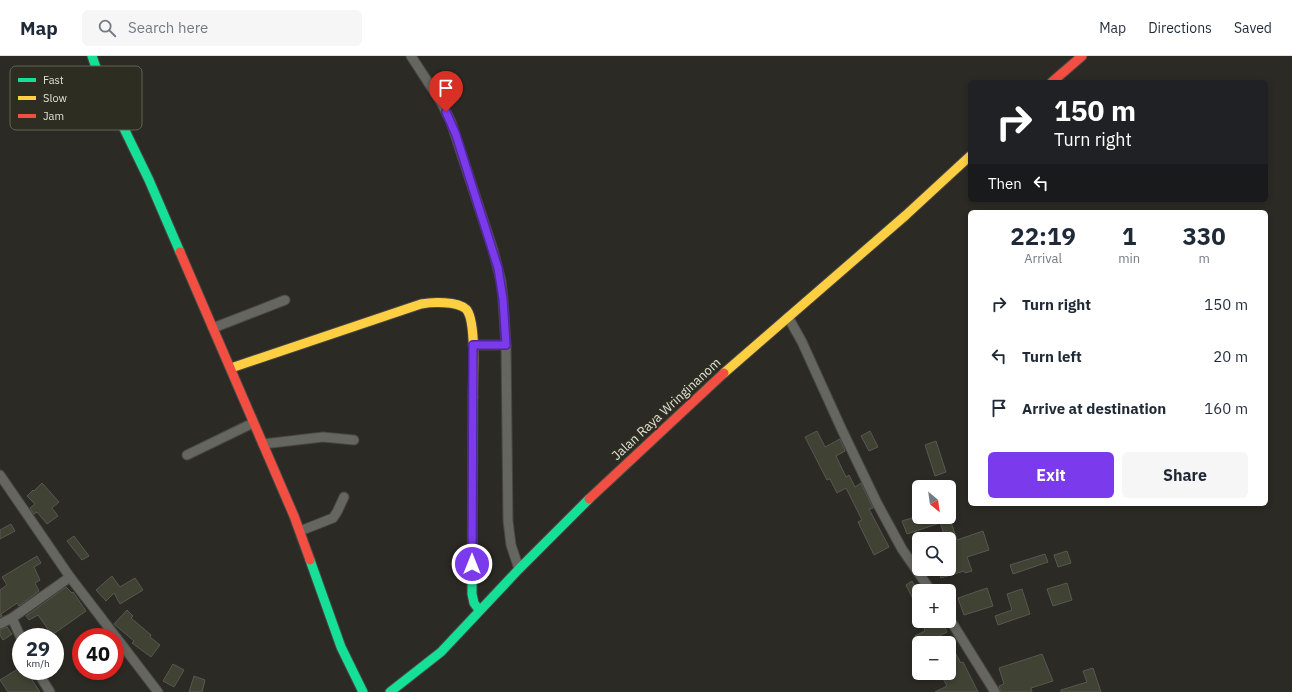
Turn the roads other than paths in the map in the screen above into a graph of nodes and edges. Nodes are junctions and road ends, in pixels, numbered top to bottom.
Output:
1 (92, 56) edge
2 (411, 56) edge
3 (1082, 56) edge
4 (95, 66) edge
5 (1054, 80) edge
6 (125, 130) edge
7 (968, 158) edge
8 (285, 300) dead end
9 (788, 316) junction
10 (213, 328) junction
11 (473, 345) junction
12 (506, 345) junction
13 (231, 368) junction
14 (253, 423) junction
15 (354, 440) dead end
16 (263, 444) junction
17 (187, 455) dead end
18 (0, 476) edge
19 (344, 497) dead end
20 (300, 531) junction
21 (519, 569) junction
22 (70, 577) junction
23 (926, 584) edge
24 (479, 610) junction
25 (12, 618) junction
26 (0, 624) edge
27 (16, 628) edge
28 (955, 628) edge
29 (43, 680) edge
30 (50, 692) edge
31 (158, 692) edge
32 (363, 692) edge
33 (390, 692) edge
34 (995, 692) edge

1 - 4 street
2 - 12 street
3 - 5 street
6 - 10 street
7 - 9 street, Jalan Raya Wringinanom
8 - 10 street
9 - 21 street, Jalan Raya Wringinanom
9 - 23 street
10 - 13 street
11 - 12 street
11 - 13 street
11 - 24 street
12 - 21 street
13 - 14 street
14 - 16 street
14 - 17 street
15 - 16 street
16 - 20 street
18 - 22 street
19 - 20 street
20 - 32 street
21 - 24 street, Jalan Raya Wringinanom
22 - 25 street
22 - 31 street
24 - 33 street, Jalan Raya Wringinanom
25 - 26 street
25 - 27 street
28 - 34 street
29 - 30 street

